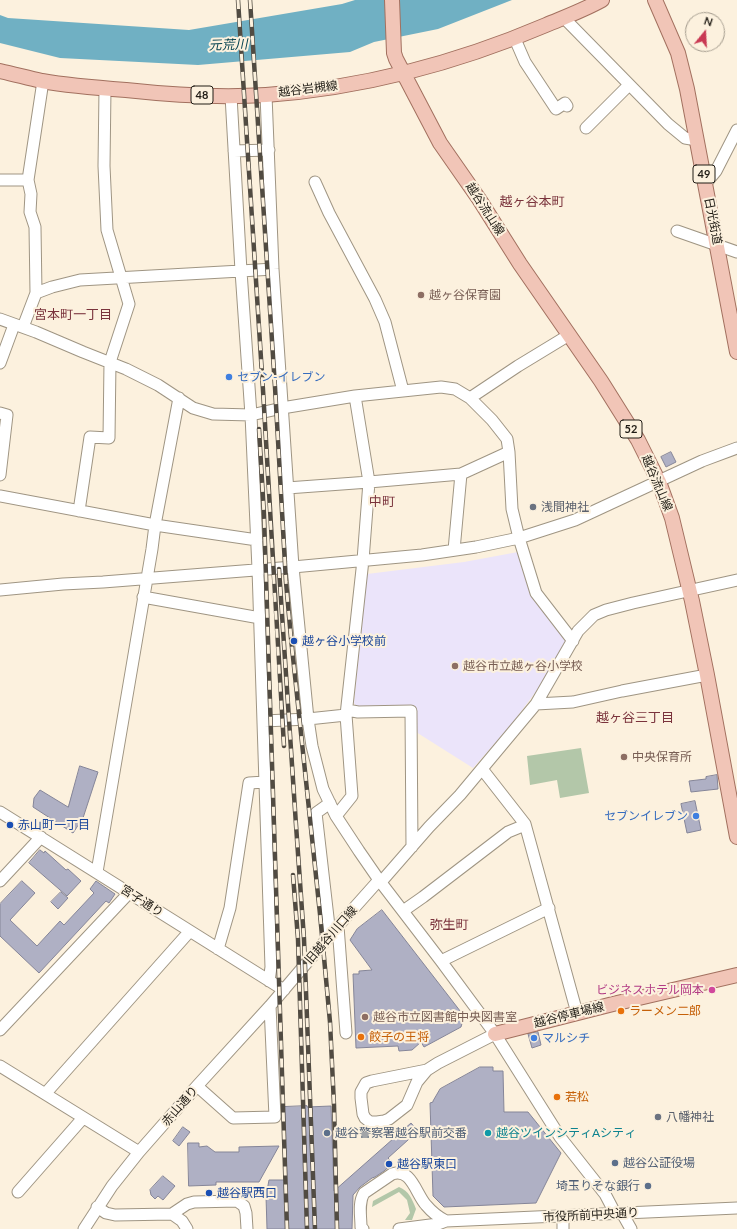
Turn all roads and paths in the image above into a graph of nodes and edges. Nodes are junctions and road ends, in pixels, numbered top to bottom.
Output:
1 (392, 0) edge
2 (602, 0) edge
3 (655, 0) edge
4 (564, 18) junction
5 (515, 38) junction
6 (0, 71) edge
7 (404, 72) junction
8 (43, 81) junction
9 (629, 85) junction
10 (105, 88) junction
11 (266, 94) junction
12 (231, 96) junction
13 (567, 106) dead end
14 (586, 128) dead end
15 (737, 130) edge
16 (697, 140) junction
17 (269, 150) junction
18 (234, 151) junction
19 (0, 180) edge
20 (28, 180) junction
21 (315, 182) dead end
22 (706, 183) junction
23 (677, 231) dead end
24 (717, 245) junction
25 (737, 252) edge
26 (273, 268) junction
27 (240, 271) junction
28 (122, 278) junction
29 (36, 293) junction
30 (0, 319) edge
31 (19, 326) junction
32 (569, 335) junction
33 (737, 352) edge
34 (110, 362) junction
35 (0, 363) edge
36 (403, 391) junction
37 (355, 396) junction
38 (179, 398) junction
39 (470, 398) junction
40 (282, 408) junction
41 (0, 413) edge
42 (251, 415) junction
43 (737, 448) edge
44 (509, 452) junction
45 (461, 474) junction
46 (0, 475) edge
47 (369, 482) junction
48 (659, 482) junction
49 (287, 488) junction
50 (0, 496) edge
51 (79, 511) junction
52 (155, 525) junction
53 (519, 538) junction
54 (256, 540) junction
55 (454, 550) junction
56 (363, 560) junction
57 (293, 567) junction
58 (258, 569) junction
59 (146, 578) junction
60 (737, 580) edge
61 (0, 590) edge
62 (689, 590) junction
63 (143, 597) junction
64 (260, 618) junction
65 (572, 641) junction
66 (707, 676) junction
67 (536, 704) junction
68 (347, 713) junction
69 (308, 719) junction
70 (264, 721) junction
71 (482, 769) junction
72 (265, 782) junction
73 (330, 803) junction
74 (0, 812) edge
75 (336, 816) junction
76 (525, 825) junction
77 (41, 837) junction
78 (737, 837) edge
79 (412, 847) junction
80 (97, 872) junction
81 (0, 881) edge
82 (380, 881) junction
83 (129, 893) junction
84 (549, 908) junction
85 (403, 910) junction
86 (338, 926) junction
87 (190, 931) junction
88 (330, 935) junction
89 (218, 948) junction
90 (441, 961) junction
91 (737, 975) edge
92 (269, 981) junction
93 (284, 990) junction
94 (270, 1006) junction
95 (577, 1013) junction
96 (0, 1030) edge
97 (346, 1033) dead end
98 (495, 1034) junction
99 (0, 1066) edge
100 (427, 1070) junction
101 (393, 1076) junction
102 (197, 1086) junction
103 (44, 1094) junction
104 (412, 1094) junction
105 (83, 1118) junction
106 (139, 1152) junction
107 (18, 1192) dead end
108 (425, 1204) junction
109 (97, 1207) junction
110 (737, 1208) edge
111 (618, 1213) junction
112 (172, 1214) junction
113 (562, 1216) junction
114 (446, 1221) junction
115 (418, 1228) edge
116 (84, 1229) edge
117 (187, 1229) edge
118 (247, 1229) edge
119 (363, 1229) edge
120 (398, 1229) edge
121 (563, 1229) edge
122 (631, 1229) edge

1 - 7 main road, 越谷流山線
2 - 4 main road, 越谷岩槻線 / 48
3 - 16 main road, 日光街道 / 49
4 - 5 main road, 越谷岩槻線 / 48
4 - 9 street
5 - 7 main road, 越谷岩槻線 / 48
5 - 13 street
6 - 8 main road, 越谷岩槻線 / 48
7 - 11 main road, 越谷岩槻線 / 48
7 - 32 main road, 越谷流山線 / 52
8 - 10 main road, 越谷岩槻線 / 48
8 - 20 street
9 - 14 street
9 - 16 street
10 - 12 main road, 越谷岩槻線 / 48
10 - 28 street
11 - 12 main road, 越谷岩槻線 / 48
11 - 17 street
12 - 18 street
15 - 22 street
16 - 22 main road, 日光街道 / 49
17 - 18 street
17 - 26 street
18 - 27 street
19 - 20 street
20 - 29 street
21 - 36 street
22 - 24 main road, 日光街道 / 49
23 - 24 street
24 - 25 street
24 - 33 main road, 日光街道 / 49
26 - 27 street
26 - 40 street
27 - 28 street
27 - 42 street
28 - 29 street
28 - 34 street
29 - 31 street
30 - 31 street
31 - 34 street
31 - 35 street
32 - 39 street
32 - 48 main road, 越谷流山線 / 52
34 - 38 street
34 - 51 street
36 - 37 street
36 - 39 street
37 - 40 street
37 - 47 street
38 - 42 street
38 - 52 street
39 - 44 street
40 - 42 street
40 - 49 street
41 - 46 street
42 - 54 street
43 - 48 street
44 - 45 street
44 - 53 street
45 - 47 street
45 - 55 street
47 - 49 street
47 - 56 street
48 - 53 street
48 - 62 main road, 越谷流山線 / 52
49 - 57 street
50 - 51 street
51 - 52 street
52 - 54 street
52 - 59 street
53 - 55 street
53 - 65 street
54 - 58 street
55 - 56 street
56 - 57 street
56 - 68 street
57 - 58 street
57 - 69 street
58 - 59 street
58 - 64 street
59 - 61 street
59 - 63 street
60 - 62 street, 旧越谷川口線
62 - 65 street, 旧越谷川口線
62 - 66 main road, 越谷流山線 / 52
63 - 64 street
63 - 80 street
64 - 70 street
65 - 67 street, 旧越谷川口線
66 - 67 street
66 - 78 main road, 越谷流山線 / 52
67 - 71 street, 旧越谷川口線
68 - 69 street
68 - 75 street
68 - 79 street
69 - 70 street
69 - 73 street
70 - 72 street
71 - 76 street
71 - 79 street, 旧越谷川口線
72 - 89 street
72 - 92 street
73 - 75 street
73 - 88 street
74 - 77 street, 宮子通り
75 - 82 street
76 - 84 street
76 - 85 street
77 - 80 street, 宮子通り
77 - 81 street
79 - 82 street, 旧越谷川口線
80 - 83 street, 宮子通り
82 - 85 street
82 - 86 street, 旧越谷川口線
83 - 87 street, 宮子通り
83 - 96 street
84 - 90 street
84 - 95 street
85 - 90 street
86 - 88 street, 旧越谷川口線
86 - 97 street
87 - 89 street, 宮子通り
87 - 103 street
88 - 93 street, 旧越谷川口線
89 - 92 street, 宮子通り
90 - 98 street
91 - 95 main road, 越谷停車場線
92 - 93 street, 宮子通り
93 - 94 street, 赤山通り
94 - 102 street, 赤山通り
94 - 102 street
95 - 98 main road, 越谷停車場線
98 - 100 street
98 - 111 street
99 - 103 street
100 - 101 street
100 - 104 street
101 - 104 street
101 - 104 street
102 - 106 street, 赤山通り
103 - 105 street
105 - 106 street
105 - 107 street
106 - 109 street, 赤山通り
108 - 114 street
108 - 115 street
108 - 119 street
109 - 112 street
109 - 116 street, 赤山通り
110 - 111 street, 市役所前中央通り
111 - 113 street, 市役所前中央通り
111 - 122 street
112 - 117 street
112 - 118 street
113 - 114 street, 市役所前中央通り
113 - 121 street
114 - 115 street, 市役所前中央通り
115 - 120 street, 市役所前中央通り

